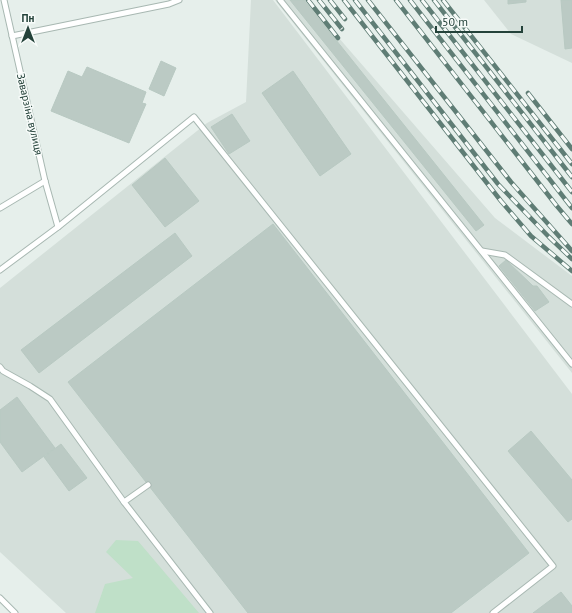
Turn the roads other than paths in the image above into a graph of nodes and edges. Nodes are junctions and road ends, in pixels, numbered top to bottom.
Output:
1 (4, 0) edge
2 (179, 0) edge
3 (280, 0) edge
4 (12, 36) junction
5 (45, 181) junction
6 (0, 208) edge
7 (58, 227) junction
8 (482, 251) junction
9 (0, 270) edge
10 (572, 304) edge
11 (572, 364) edge
12 (0, 367) edge
13 (148, 485) dead end
14 (124, 502) junction
15 (0, 598) edge
16 (15, 613) edge
17 (210, 613) edge
18 (493, 613) edge

1 - 4 lane, Заварзіна вулиця
2 - 4 lane
3 - 8 lane
4 - 5 lane, Заварзіна вулиця
5 - 6 lane
5 - 7 lane, Заварзіна вулиця
7 - 9 lane
7 - 18 lane
8 - 10 lane
8 - 11 lane
12 - 14 lane
13 - 14 lane
14 - 17 lane
15 - 16 lane

